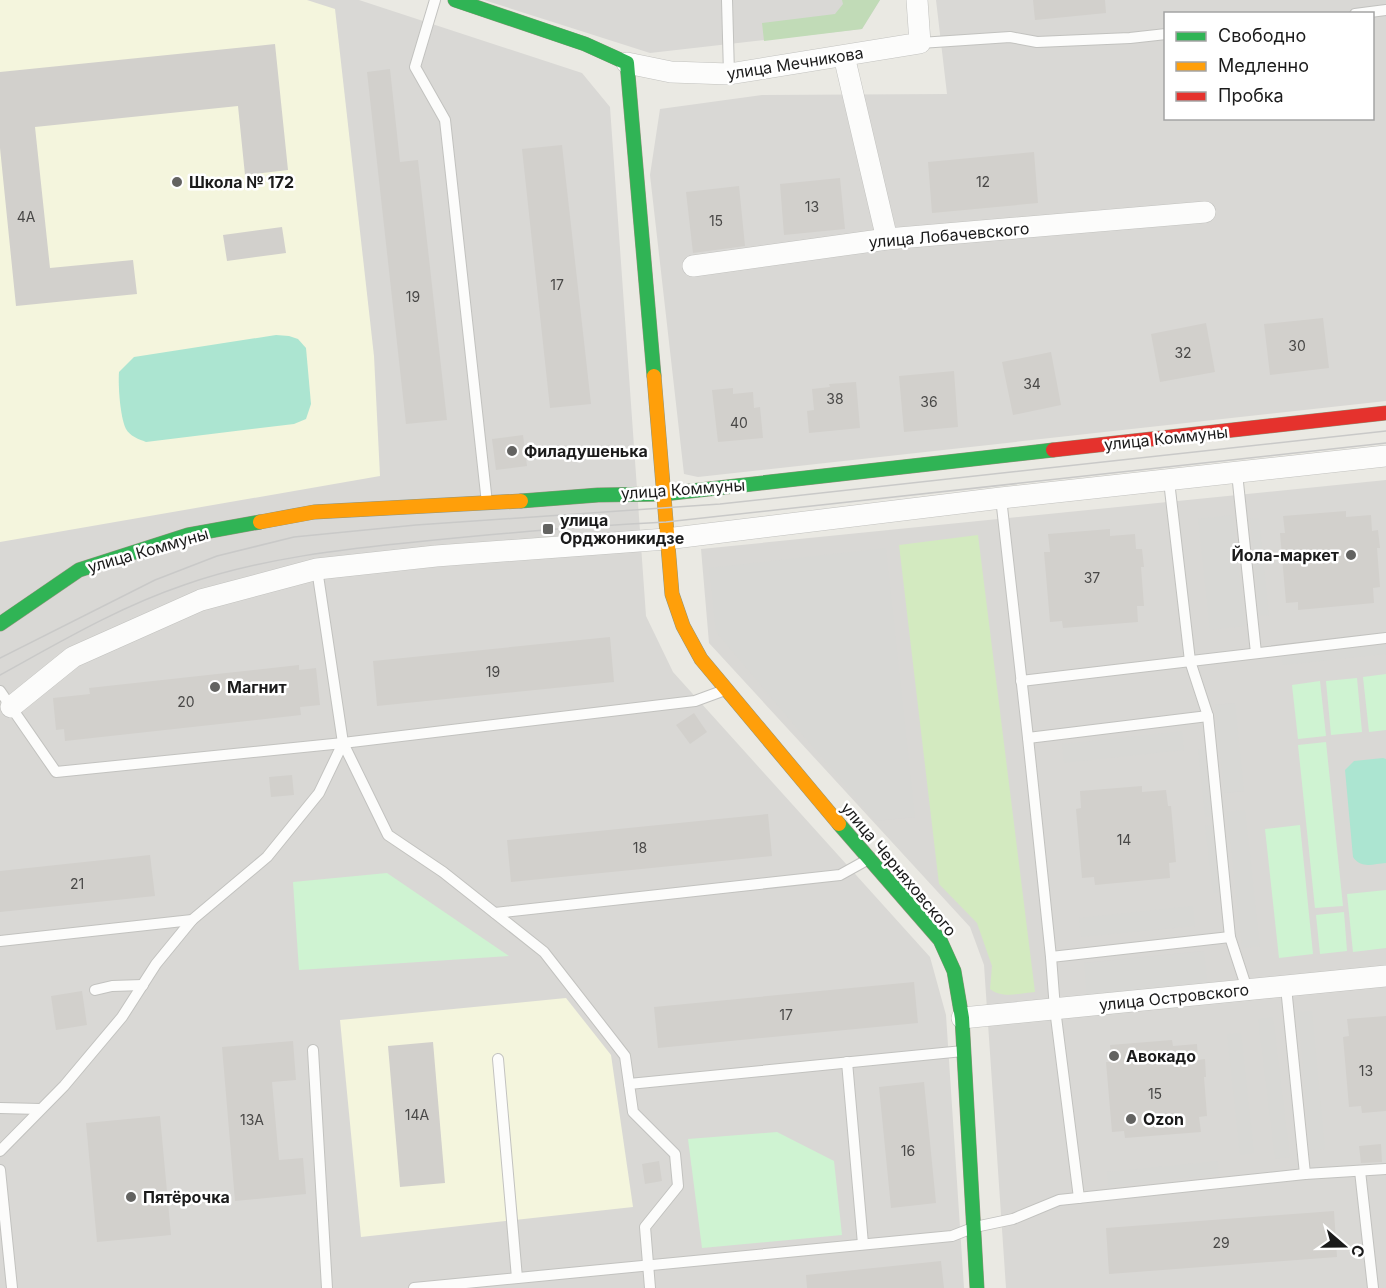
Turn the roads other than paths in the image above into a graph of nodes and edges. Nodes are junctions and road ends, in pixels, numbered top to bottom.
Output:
1 (435, 0) edge
2 (456, 0) edge
3 (727, 0) edge
4 (917, 0) edge
5 (1386, 10) edge
6 (1370, 12) edge
7 (1164, 34) edge
8 (921, 43) junction
9 (844, 56) junction
10 (627, 63) junction
11 (729, 74) junction
12 (1205, 212) dead end
13 (887, 240) junction
14 (693, 266) dead end
15 (1386, 413) edge
16 (1386, 456) edge
17 (1237, 473) junction
18 (1169, 481) junction
19 (664, 494) junction
20 (1001, 498) junction
21 (487, 504) junction
22 (666, 530) junction
23 (317, 569) junction
24 (0, 624) edge
25 (1386, 638) edge
26 (1256, 653) junction
27 (1190, 661) junction
28 (1022, 681) junction
29 (727, 689) junction
30 (4, 705) edge
31 (1208, 716) junction
32 (1028, 738) junction
33 (343, 743) junction
34 (869, 859) junction
35 (495, 913) junction
36 (192, 920) junction
37 (1230, 937) junction
38 (0, 941) edge
39 (1051, 957) junction
40 (1386, 976) edge
41 (142, 985) junction
42 (1286, 987) junction
43 (1247, 989) junction
44 (95, 990) dead end
45 (1055, 1008) junction
46 (962, 1018) junction
47 (313, 1050) dead end
48 (963, 1051) junction
49 (498, 1059) dead end
50 (847, 1062) junction
51 (629, 1084) junction
52 (0, 1108) edge
53 (40, 1109) junction
54 (0, 1150) edge
55 (1386, 1169) edge
56 (0, 1170) edge
57 (1360, 1171) junction
58 (1305, 1174) junction
59 (1079, 1198) junction
60 (975, 1227) junction
61 (863, 1244) junction
62 (647, 1265) junction
63 (517, 1278) junction
64 (12, 1288) edge
65 (327, 1288) edge
66 (414, 1288) edge
67 (650, 1288) edge
68 (977, 1288) edge
69 (1373, 1288) edge

1 - 21 lane
2 - 10 street
3 - 11 lane
4 - 8 street
5 - 6 lane
7 - 8 lane
8 - 9 street, улица Мечникова
9 - 11 street, улица Мечникова
9 - 13 street
10 - 11 street, улица Мечникова
10 - 19 street
12 - 13 street, улица Лобачевского
13 - 14 street, улица Лобачевского
15 - 19 street, улица Коммуны
16 - 17 street
17 - 18 street
17 - 26 lane
18 - 20 street
18 - 27 lane
19 - 21 street, улица Коммуны
19 - 22 street
20 - 22 street
20 - 28 lane
21 - 24 street, улица Коммуны
22 - 23 street
22 - 29 street, улица Черняховского
23 - 30 street
23 - 33 lane
25 - 26 lane
26 - 27 lane
27 - 28 lane
27 - 31 lane
28 - 32 lane
29 - 33 lane
29 - 34 street, улица Черняховского
30 - 33 lane
31 - 32 lane
31 - 37 lane
32 - 39 lane
33 - 35 lane
33 - 36 lane
34 - 35 lane
34 - 46 street, улица Черняховского
35 - 51 lane
36 - 38 lane
36 - 41 lane
37 - 39 lane
37 - 43 lane
39 - 45 lane
40 - 42 street, улица Островского
41 - 44 lane
41 - 53 lane
42 - 43 street, улица Островского
42 - 58 lane
43 - 45 street, улица Островского
45 - 46 street, улица Островского
45 - 59 lane
46 - 48 street, улица Черняховского
47 - 65 lane
48 - 50 lane
48 - 60 street, улица Черняховского
49 - 63 lane
50 - 51 lane
50 - 61 lane
51 - 62 lane
52 - 53 lane
53 - 54 lane
55 - 57 lane
56 - 64 lane
57 - 58 lane
57 - 69 lane
58 - 59 lane
59 - 60 lane
60 - 61 lane
60 - 68 street, улица Черняховского
61 - 62 lane
62 - 63 lane
62 - 67 lane
63 - 66 lane

